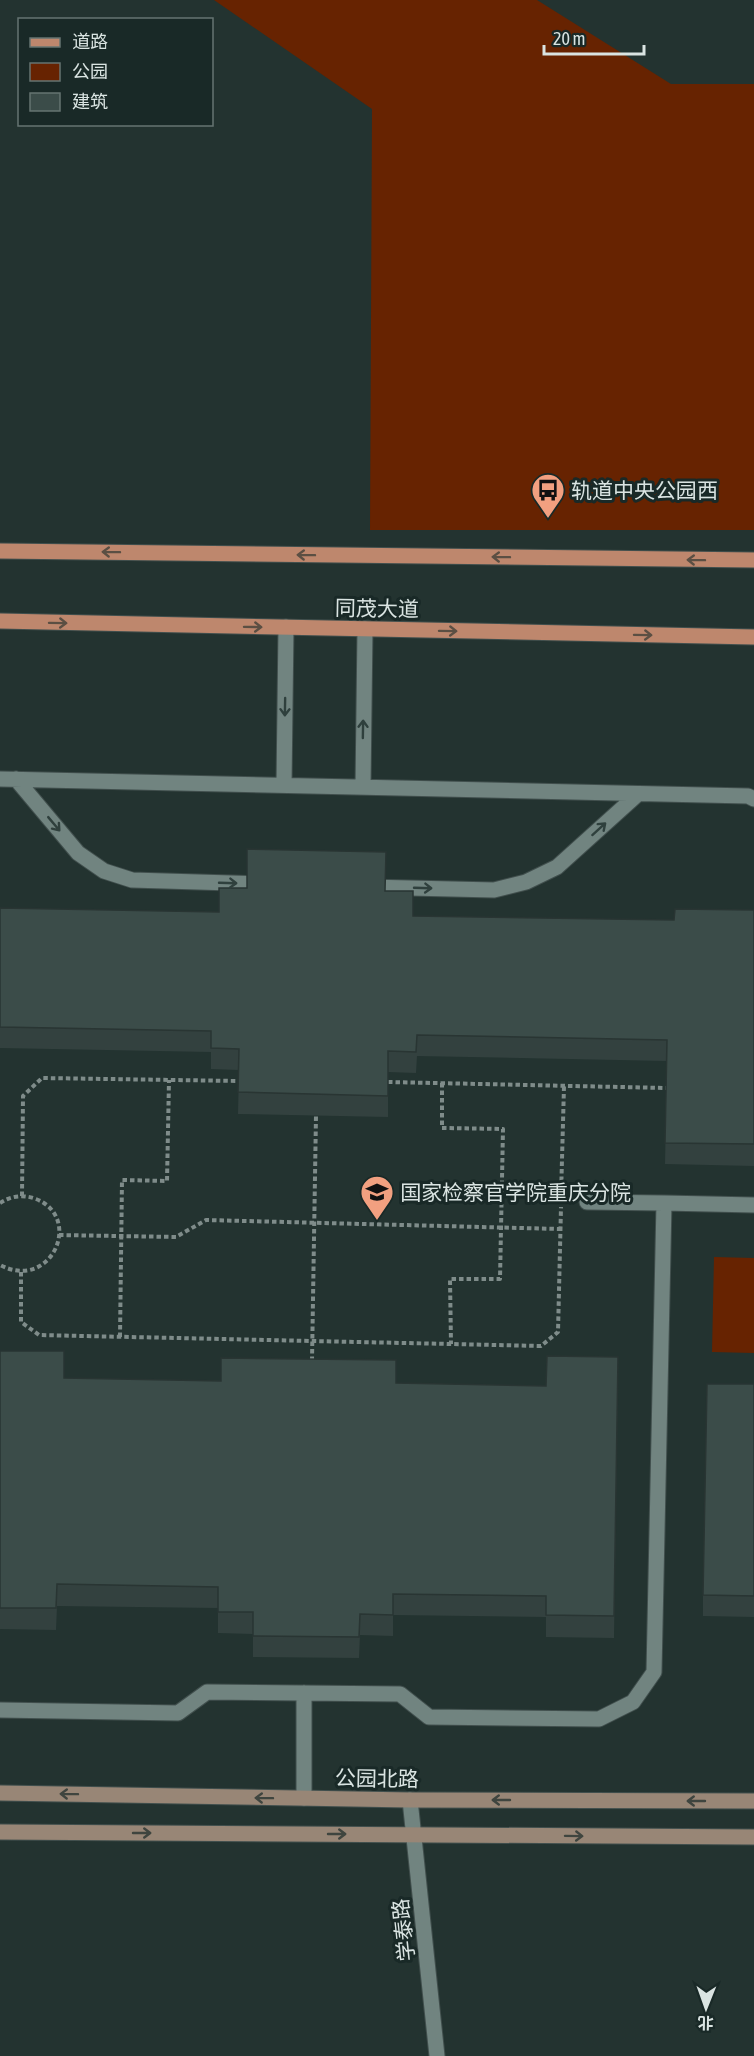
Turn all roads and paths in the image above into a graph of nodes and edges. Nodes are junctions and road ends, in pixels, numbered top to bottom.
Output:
1 (0, 551) edge
2 (754, 560) edge
3 (0, 621) edge
4 (286, 627) junction
5 (365, 629) junction
6 (754, 637) edge
7 (0, 779) edge
8 (16, 779) junction
9 (284, 786) junction
10 (363, 787) junction
11 (638, 794) junction
12 (754, 799) edge
13 (284, 884) edge
14 (354, 886) edge
15 (170, 1080) junction
16 (239, 1081) edge
17 (388, 1082) edge
18 (442, 1083) junction
19 (564, 1086) junction
20 (666, 1088) edge
21 (316, 1115) edge
22 (22, 1196) junction
23 (587, 1202) dead end
24 (0, 1203) edge
25 (664, 1203) junction
26 (754, 1205) edge
27 (314, 1223) junction
28 (501, 1227) junction
29 (560, 1228) junction
30 (59, 1235) junction
31 (121, 1236) junction
32 (0, 1265) edge
33 (21, 1272) junction
34 (120, 1337) junction
35 (313, 1341) junction
36 (451, 1344) junction
37 (312, 1370) edge
38 (304, 1693) junction
39 (0, 1710) edge
40 (0, 1793) edge
41 (304, 1798) junction
42 (410, 1800) junction
43 (754, 1801) edge
44 (0, 1833) edge
45 (414, 1834) junction
46 (754, 1837) edge
47 (437, 2056) edge

2 -> 1 main road
3 -> 4 main road, 同茂大道
4 - 5 main road, 同茂大道
4 -> 9 street
5 -> 6 main road, 同茂大道
10 -> 5 street
7 - 8 street
8 - 9 street
8 -> 13 street
9 - 10 street
10 - 11 street
11 - 12 street
14 -> 11 street
15 - 16 path
15 - 22 path
15 - 31 path
17 - 18 path
18 - 19 path
18 - 28 path
19 - 20 path
19 - 29 path
21 - 27 path
22 - 24 path
22 - 30 path
23 - 25 street
25 - 26 street
25 - 38 street
27 - 28 path
27 - 31 path
27 - 35 path
28 - 29 path
28 - 36 path
29 - 36 path
30 - 31 path
30 - 33 path
31 - 34 path
32 - 33 path
33 - 34 path
34 - 35 path
35 - 36 path
35 - 37 path
38 - 39 street
38 - 41 street
41 -> 40 main road, 公园北路
41 - 42 main road, 公园北路
43 -> 42 main road, 公园北路
42 - 45 street, 学泰路
44 -> 45 main road
45 -> 46 main road
45 - 47 street, 学泰路

